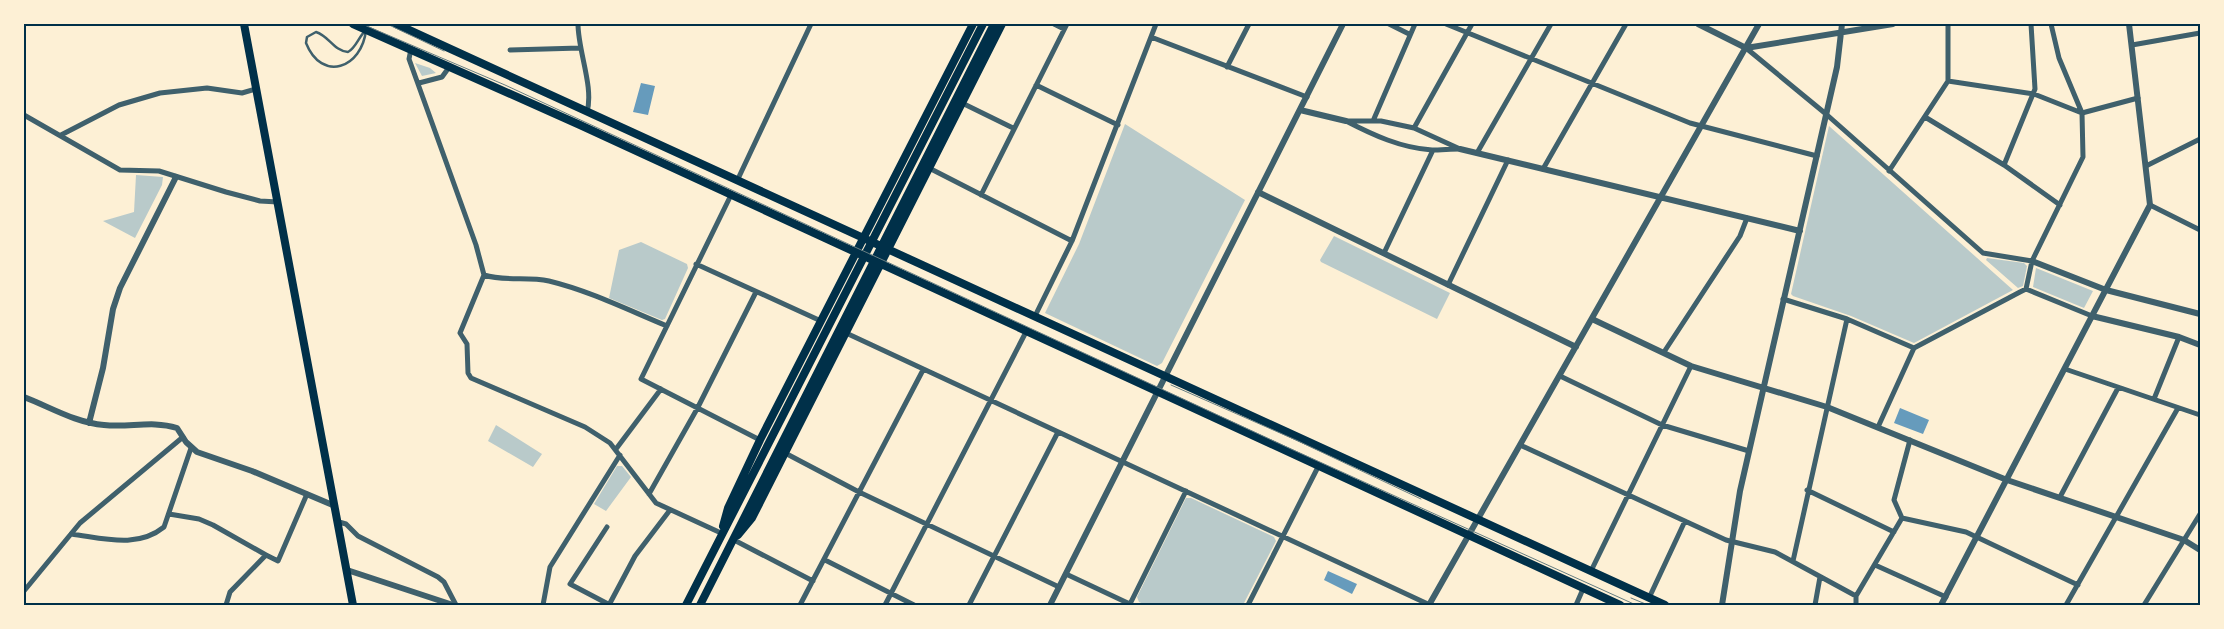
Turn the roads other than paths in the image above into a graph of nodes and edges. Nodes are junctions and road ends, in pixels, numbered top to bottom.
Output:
1 (244, 24) edge
2 (353, 24) edge
3 (399, 24) edge
4 (578, 24) edge
5 (812, 24) edge
6 (973, 24) edge
7 (982, 24) edge
8 (994, 24) edge
9 (1002, 24) edge
10 (1054, 24) edge
11 (1156, 24) edge
12 (1249, 24) edge
13 (1343, 24) edge
14 (1389, 24) edge
15 (1415, 24) edge
16 (1446, 24) edge
17 (1472, 24) edge
18 (1551, 24) edge
19 (1626, 24) edge
20 (1698, 24) edge
21 (1760, 24) edge
22 (1842, 24) edge
23 (1893, 24) edge
24 (1948, 24) edge
25 (2032, 24) edge
26 (2051, 24) edge
27 (2129, 24) edge
28 (1066, 26) edge
29 (368, 27) edge
30 (1467, 32) junction
31 (1842, 33) junction
32 (2200, 33) edge
33 (1410, 34) junction
34 (1151, 38) junction
35 (2132, 45) junction
36 (410, 48) junction
37 (580, 48) junction
38 (1746, 48) junction
39 (510, 50) dead end
40 (1531, 59) junction
41 (450, 66) junction
42 (1227, 67) junction
43 (1948, 80) junction
44 (419, 83) junction
45 (1592, 84) junction
46 (1036, 85) junction
47 (256, 89) junction
48 (2034, 94) junction
49 (1307, 97) junction
50 (2138, 98) junction
51 (962, 102) junction
52 (1300, 110) junction
53 (587, 112) junction
54 (2082, 112) junction
55 (1826, 114) junction
56 (24, 115) edge
57 (1924, 118) junction
58 (1346, 121) junction
59 (1373, 121) junction
60 (1118, 125) junction
61 (1702, 126) junction
62 (1013, 128) junction
63 (1414, 128) junction
64 (62, 135) junction
65 (2200, 139) edge
66 (1460, 149) junction
67 (1433, 150) junction
68 (1477, 153) junction
69 (1817, 156) junction
70 (1508, 160) junction
71 (2004, 164) junction
72 (2146, 166) junction
73 (929, 168) junction
74 (1543, 169) junction
75 (1889, 171) junction
76 (176, 177) junction
77 (737, 181) junction
78 (1258, 192) junction
79 (731, 195) junction
80 (980, 195) junction
81 (1662, 197) junction
82 (278, 202) junction
83 (2060, 205) junction
84 (2150, 205) junction
85 (1747, 218) junction
86 (2200, 230) edge
87 (1800, 231) junction
88 (864, 237) junction
89 (1072, 241) junction
90 (889, 249) junction
91 (856, 252) junction
92 (1384, 253) junction
93 (2032, 261) junction
94 (696, 264) junction
95 (881, 264) junction
96 (484, 275) junction
97 (1448, 285) junction
98 (2026, 288) junction
99 (2106, 290) junction
100 (756, 292) junction
101 (1784, 299) junction
102 (2200, 314) edge
103 (1035, 316) junction
104 (2092, 316) junction
105 (1847, 318) junction
106 (1592, 319) junction
107 (821, 321) junction
108 (667, 326) junction
109 (1027, 330) junction
110 (846, 333) junction
111 (2179, 337) junction
112 (2200, 345) edge
113 (1576, 347) junction
114 (1914, 348) junction
115 (1664, 352) junction
116 (1691, 366) junction
117 (2065, 369) junction
118 (923, 370) junction
119 (1166, 376) junction
120 (1560, 376) junction
121 (1763, 388) junction
122 (2118, 388) junction
123 (661, 390) junction
124 (1157, 392) junction
125 (24, 398) edge
126 (2154, 399) junction
127 (991, 400) junction
128 (1827, 407) junction
129 (2178, 408) junction
130 (697, 409) junction
131 (2200, 415) edge
132 (89, 423) junction
133 (1662, 425) junction
134 (1878, 427) junction
135 (1058, 432) junction
136 (183, 437) junction
137 (760, 440) junction
138 (1910, 440) junction
139 (1520, 445) junction
140 (191, 448) junction
141 (616, 449) junction
142 (1749, 452) junction
143 (785, 453) junction
144 (620, 455) junction
145 (1123, 460) junction
146 (1318, 467) junction
147 (2007, 480) junction
148 (1807, 490) junction
149 (1186, 491) junction
150 (859, 492) junction
151 (307, 494) junction
152 (649, 494) junction
153 (1628, 495) junction
154 (2060, 497) junction
155 (335, 506) junction
156 (670, 510) junction
157 (169, 514) junction
158 (2200, 514) edge
159 (2117, 516) junction
160 (1902, 518) junction
161 (1480, 520) junction
162 (1685, 521) junction
163 (338, 522) junction
164 (926, 524) junction
165 (607, 527) dead end
166 (1894, 532) junction
167 (721, 533) junction
168 (71, 534) junction
169 (1469, 536) junction
170 (1283, 537) junction
171 (1977, 537) junction
172 (2184, 540) junction
173 (1732, 541) junction
174 (718, 542) junction
175 (732, 543) junction
176 (2200, 550) edge
177 (266, 555) junction
178 (994, 556) junction
179 (824, 560) junction
180 (1793, 561) junction
181 (1875, 565) junction
182 (347, 570) junction
183 (1591, 571) junction
184 (1066, 574) junction
185 (1820, 577) junction
186 (813, 581) junction
187 (2078, 584) junction
188 (1059, 587) junction
189 (1583, 589) junction
190 (24, 591) edge
191 (891, 594) junction
192 (1856, 596) junction
193 (1946, 597) junction
194 (1649, 598) junction
195 (226, 605) edge
196 (354, 605) edge
197 (455, 605) edge
198 (543, 605) edge
199 (610, 605) edge
200 (686, 605) edge
201 (700, 605) edge
202 (800, 605) edge
203 (885, 605) edge
204 (914, 605) edge
205 (969, 605) edge
206 (1050, 605) edge
207 (1131, 605) edge
208 (1248, 605) edge
209 (1430, 605) edge
210 (1576, 605) edge
211 (1620, 605) edge
212 (1665, 605) edge
213 (1722, 605) edge
214 (1816, 605) edge
215 (1856, 605) edge
216 (1941, 605) edge
217 (2067, 605) edge
218 (2144, 605) edge

1 - 47 main road
2 - 29 main road
3 - 53 main road
4 - 37 street
5 - 77 street
6 - 88 main road
7 - 174 main road
8 - 175 main road
9 - 51 main road
10 - 28 street
11 - 34 street
12 - 42 street
13 - 49 street
14 - 33 street
15 - 33 street
16 - 30 street
17 - 30 street
18 - 40 street
19 - 45 street
20 - 38 street
21 - 38 street
22 - 31 street
23 - 31 street
24 - 43 street
25 - 48 street
26 - 54 street
27 - 35 street
28 - 46 street
29 - 29 lane
29 - 36 main road
30 - 40 street
30 - 63 street
31 - 38 street
31 - 55 street
32 - 35 street
33 - 59 street
34 - 42 street
34 - 60 street
35 - 50 street
36 - 41 main road
36 - 44 street
37 - 39 street
37 - 53 street
38 - 55 street
38 - 61 street
40 - 45 street
40 - 68 street
41 - 44 street
41 - 79 main road
42 - 49 street
43 - 48 street
43 - 57 street
44 - 96 street
45 - 61 street
45 - 74 street
46 - 60 street
46 - 62 street
47 - 64 street
47 - 82 main road
48 - 54 street
48 - 71 street
49 - 52 street
50 - 54 street
50 - 72 street
51 - 62 street
51 - 73 main road
52 - 58 street
52 - 78 street
53 - 77 main road
54 - 83 street
55 - 69 street
55 - 75 street
56 - 64 street
57 - 71 street
57 - 75 street
58 - 59 street
58 - 67 street
59 - 63 street
60 - 89 street
61 - 69 street
61 - 81 street
62 - 80 street
63 - 66 street
64 - 76 street
65 - 72 street
66 - 67 street
66 - 68 street
67 - 92 street
68 - 70 street
69 - 87 street
70 - 74 street
70 - 97 street
71 - 83 street
72 - 84 street
73 - 80 street
73 - 90 main road
74 - 81 street
75 - 93 street
76 - 82 street
76 - 132 street
77 - 88 main road
78 - 92 street
78 - 119 street
79 - 91 main road
79 - 94 street
80 - 89 street
81 - 85 street
81 - 106 street
82 - 155 main road
83 - 93 street
84 - 86 street
84 - 99 street
85 - 87 street
85 - 115 street
87 - 101 street
88 - 90 main road
88 - 91 main road
89 - 103 street
90 - 95 main road
90 - 103 main road
91 - 95 main road
91 - 107 main road
92 - 97 street
93 - 98 street
93 - 99 street
94 - 100 street
94 - 108 street
95 - 109 main road
95 - 110 main road
96 - 108 street
96 - 141 street
97 - 113 street
98 - 104 street
98 - 114 street
99 - 102 street
99 - 104 street
100 - 107 street
100 - 130 street
101 - 105 street
101 - 121 street
103 - 119 main road
104 - 111 street
104 - 117 street
105 - 114 street
105 - 128 street
106 - 113 street
106 - 115 street
107 - 137 main road
108 - 123 street
109 - 124 main road
109 - 127 street
110 - 118 street
110 - 143 main road
111 - 112 street
111 - 126 street
113 - 120 street
114 - 134 street
115 - 116 street
116 - 121 street
116 - 133 street
117 - 122 street
117 - 147 street
118 - 127 street
118 - 150 street
119 - 124 street
119 - 161 main road
120 - 133 street
120 - 139 street
121 - 128 street
121 - 142 street
122 - 126 street
122 - 154 street
123 - 130 street
123 - 141 street
124 - 145 street
124 - 146 main road
125 - 132 street
126 - 129 street
127 - 135 street
127 - 164 street
128 - 134 street
128 - 148 street
129 - 131 street
129 - 159 street
130 - 137 street
130 - 152 street
132 - 136 street
133 - 142 street
133 - 153 street
134 - 138 street
135 - 145 street
135 - 178 street
136 - 140 street
136 - 168 street
137 - 167 main road
138 - 147 street
138 - 160 street
139 - 153 street
139 - 161 street
140 - 151 street
140 - 157 street
141 - 144 street
142 - 173 street
143 - 150 street
143 - 175 main road
144 - 152 street
144 - 198 street
145 - 149 street
145 - 184 street
146 - 169 main road
146 - 170 street
147 - 154 street
147 - 171 street
148 - 166 street
148 - 180 street
149 - 170 street
149 - 207 street
150 - 164 street
150 - 179 street
151 - 155 street
151 - 177 street
152 - 156 street
153 - 162 street
153 - 183 street
154 - 159 street
155 - 163 main road
156 - 167 street
156 - 199 street
157 - 168 street
157 - 177 street
158 - 172 street
159 - 172 street
159 - 187 street
160 - 166 street
160 - 171 street
161 - 169 street
161 - 183 main road
162 - 173 street
162 - 194 street
163 - 182 main road
163 - 197 street
164 - 178 street
164 - 191 street
165 - 199 street
166 - 181 street
167 - 174 main road
168 - 190 street
169 - 189 main road
169 - 209 street
170 - 208 street
170 - 209 street
171 - 187 street
171 - 193 street
172 - 176 street
172 - 218 street
173 - 180 street
173 - 213 street
174 - 200 main road
175 - 186 street
175 - 201 main road
177 - 195 street
178 - 188 street
178 - 205 street
179 - 186 street
179 - 191 street
180 - 185 street
181 - 192 street
181 - 193 street
182 - 196 main road
182 - 197 street
183 - 194 main road
184 - 188 street
184 - 207 street
185 - 192 street
185 - 214 street
186 - 202 street
187 - 217 street
188 - 206 street
189 - 210 street
189 - 211 main road
191 - 203 street
191 - 204 street
192 - 215 street
193 - 216 street
194 - 212 main road

